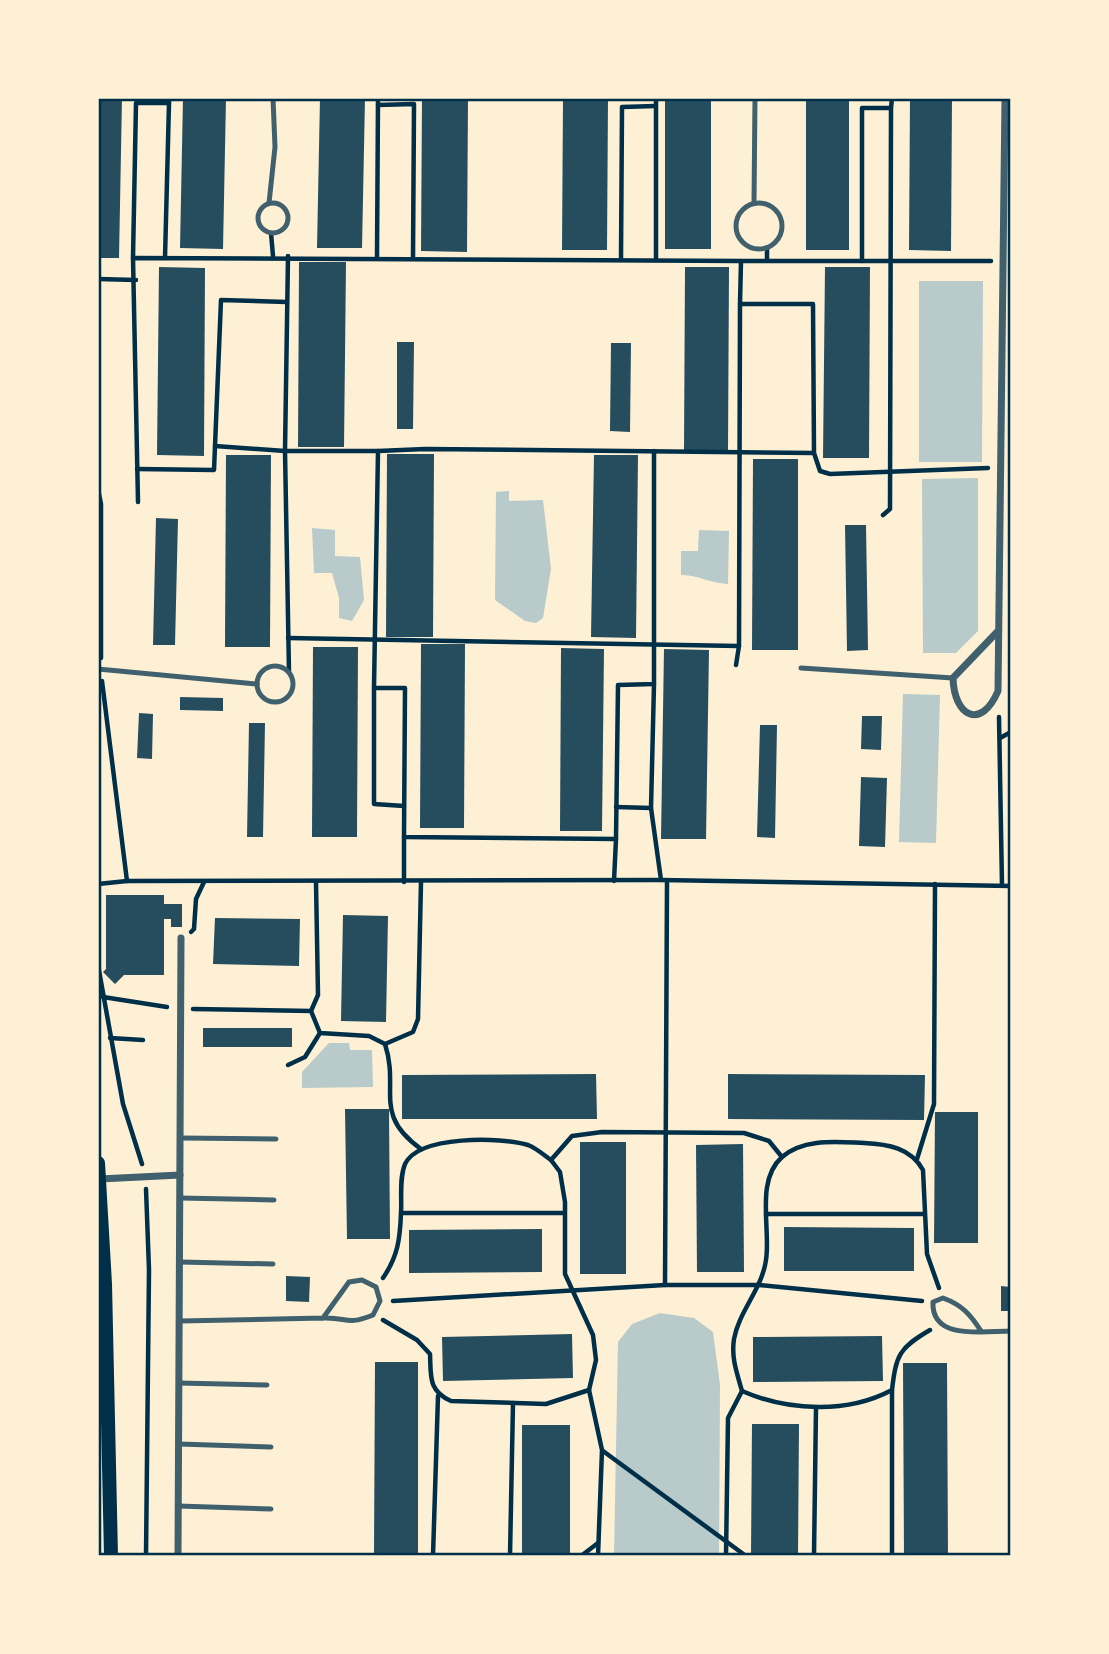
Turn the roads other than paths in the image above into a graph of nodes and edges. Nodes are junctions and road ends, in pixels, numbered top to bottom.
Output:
1 (274, 98) edge
2 (755, 98) edge
3 (1005, 98) edge
4 (269, 203) junction
5 (754, 203) junction
6 (999, 631) junction
7 (801, 668) dead end
8 (98, 669) edge
9 (953, 678) junction
10 (257, 684) junction
11 (181, 938) road end
12 (180, 1138) junction
13 (276, 1139) dead end
14 (98, 1163) edge
15 (180, 1175) junction
16 (100, 1179) junction
17 (180, 1198) junction
18 (274, 1200) dead end
19 (180, 1262) junction
20 (273, 1264) dead end
21 (323, 1318) junction
22 (180, 1321) junction
23 (981, 1331) junction
24 (1011, 1331) edge
25 (179, 1382) junction
26 (267, 1385) dead end
27 (179, 1444) junction
28 (271, 1447) dead end
29 (178, 1506) junction
30 (271, 1508) dead end
31 (111, 1556) edge
32 (178, 1556) edge

1 - 4 lane
2 - 5 lane
3 - 6 street
4 - 4 lane
5 - 5 lane
6 - 9 street
6 - 9 street
7 - 9 lane
8 - 10 lane
10 - 10 lane
11 - 12 street
12 - 13 lane
12 - 15 street
14 - 16 main road
15 - 16 street
15 - 17 street
16 - 31 main road
17 - 18 lane
17 - 19 street
19 - 20 lane
19 - 22 street
21 - 21 lane
21 - 22 lane
22 - 25 street
23 - 23 lane
23 - 24 lane
25 - 26 lane
25 - 27 street
27 - 28 lane
27 - 29 street
29 - 30 lane
29 - 32 street

